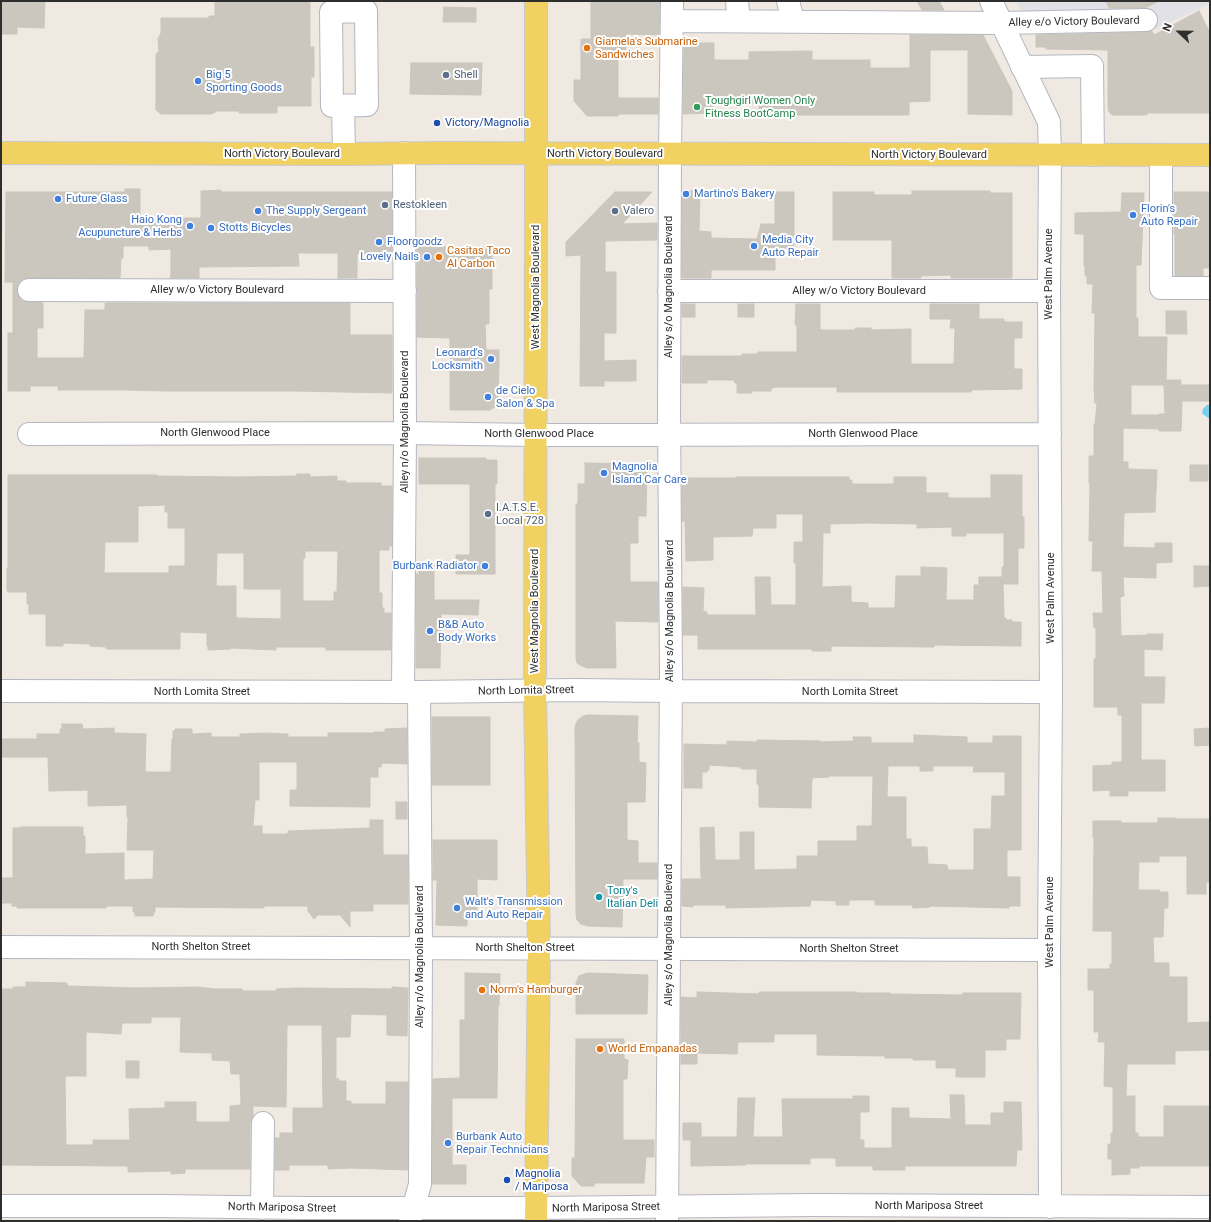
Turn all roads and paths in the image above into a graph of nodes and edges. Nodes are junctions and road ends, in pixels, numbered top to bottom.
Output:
1 (536, 1) edge
2 (991, 1) edge
3 (672, 11) edge
4 (738, 11) edge
5 (790, 11) edge
6 (1146, 20) dead end
7 (1002, 24) junction
8 (1022, 67) junction
9 (343, 106) dead end
10 (1, 153) edge
11 (404, 153) junction
12 (344, 154) junction
13 (536, 154) junction
14 (670, 154) junction
15 (1050, 155) junction
16 (1093, 155) junction
17 (1161, 155) junction
18 (1210, 155) edge
19 (1210, 288) edge
20 (29, 290) dead end
21 (405, 291) junction
22 (669, 291) junction
23 (1049, 291) junction
24 (405, 433) junction
25 (29, 434) dead end
26 (669, 434) junction
27 (1050, 434) junction
28 (535, 435) junction
29 (1, 690) edge
30 (535, 691) junction
31 (670, 691) junction
32 (411, 692) junction
33 (1051, 692) junction
34 (1, 947) edge
35 (421, 948) junction
36 (539, 948) junction
37 (668, 949) junction
38 (1049, 950) junction
39 (263, 1123) dead end
40 (1, 1206) edge
41 (1050, 1207) junction
42 (262, 1208) junction
43 (1210, 1208) edge
44 (667, 1214) edge
45 (412, 1215) edge
46 (536, 1215) edge

1 - 13 main road, West Magnolia Boulevard
2 - 7 street, West Palm Avenue
3 - 4 street, Alley e/o Victory Boulevard
3 - 14 street, Alley s/o Magnolia Boulevard
4 - 5 street, Alley e/o Victory Boulevard
5 - 7 street, Alley e/o Victory Boulevard
6 - 7 street, Alley e/o Victory Boulevard
7 - 8 street, West Palm Avenue
8 - 15 street, West Palm Avenue
8 - 16 street
9 - 12 street
10 - 12 main road, North Victory Boulevard
11 - 12 main road, North Victory Boulevard
11 - 13 main road, North Victory Boulevard
11 - 21 street, Alley n/o Magnolia Boulevard
13 - 14 main road, North Victory Boulevard
13 - 28 main road, West Magnolia Boulevard
14 - 15 main road, North Victory Boulevard
14 - 22 street, Alley s/o Magnolia Boulevard
15 - 16 main road, North Victory Boulevard
15 - 23 street, West Palm Avenue
16 - 17 main road, North Victory Boulevard
17 - 18 main road, North Victory Boulevard
17 - 19 street
20 - 21 street, Alley w/o Victory Boulevard
21 - 24 street, Alley n/o Magnolia Boulevard
22 - 23 street, Alley w/o Victory Boulevard
22 - 26 street, Alley s/o Magnolia Boulevard
23 - 27 street, West Palm Avenue
24 - 25 street, North Glenwood Place
24 - 28 street, North Glenwood Place
24 - 32 street, Alley n/o Magnolia Boulevard
26 - 27 street, North Glenwood Place
26 - 28 street, North Glenwood Place
26 - 31 street, Alley s/o Magnolia Boulevard
27 - 33 street, West Palm Avenue
28 - 30 main road, West Magnolia Boulevard
29 - 32 street, North Lomita Street
30 - 31 street, North Lomita Street
30 - 32 street, North Lomita Street
30 - 36 main road, West Magnolia Boulevard
31 - 33 street, North Lomita Street
31 - 37 street, Alley s/o Magnolia Boulevard
32 - 35 street, Alley n/o Magnolia Boulevard
33 - 38 street, West Palm Avenue
34 - 35 street, North Shelton Street
35 - 36 street, North Shelton Street
35 - 45 street, Alley n/o Magnolia Boulevard
36 - 37 street, North Shelton Street
36 - 46 main road, West Magnolia Boulevard
37 - 38 street, North Shelton Street
37 - 44 street, Alley s/o Magnolia Boulevard
38 - 41 street, West Palm Avenue
39 - 42 street
40 - 42 street, North Mariposa Street
41 - 43 street, North Mariposa Street
41 - 44 street, North Mariposa Street
42 - 45 street, North Mariposa Street
44 - 46 street, North Mariposa Street
45 - 46 street, North Mariposa Street

